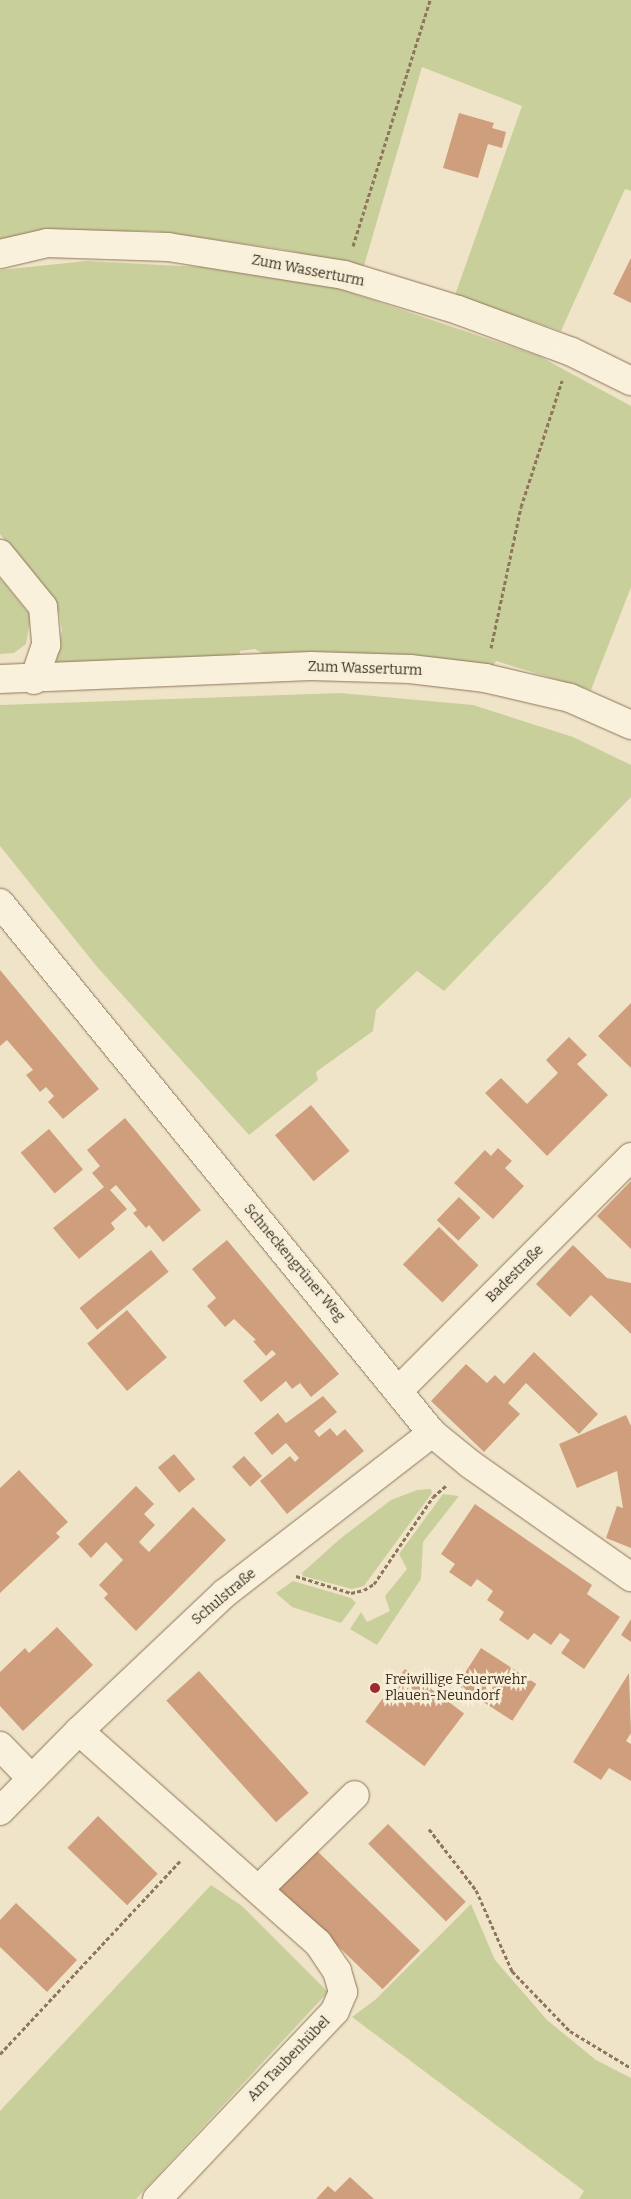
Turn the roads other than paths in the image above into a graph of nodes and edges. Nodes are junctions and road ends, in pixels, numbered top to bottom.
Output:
1 (0, 254) edge
2 (631, 381) edge
3 (0, 554) edge
4 (0, 679) edge
5 (34, 680) junction
6 (631, 726) edge
7 (0, 903) edge
8 (631, 1157) edge
9 (399, 1390) junction
10 (432, 1433) junction
11 (631, 1578) edge
12 (78, 1730) junction
13 (0, 1746) edge
14 (30, 1778) junction
15 (356, 1795) dead end
16 (0, 1811) edge
17 (259, 1889) junction
18 (156, 2199) edge

1 - 2 street, Zum Wasserturm
3 - 5 street
4 - 5 street, Zum Wasserturm
5 - 6 street, Zum Wasserturm
7 - 9 street, Schneckengrüner Weg
8 - 9 street, Badestraße
9 - 10 street, Schneckengrüner Weg
10 - 11 street, Schneckengrüner Weg
10 - 12 street, Schulstraße
12 - 14 street, Schulstraße
12 - 17 street, Am Taubenhübel
13 - 14 street
14 - 16 street, Schulstraße
15 - 17 street
17 - 18 street, Am Taubenhübel

